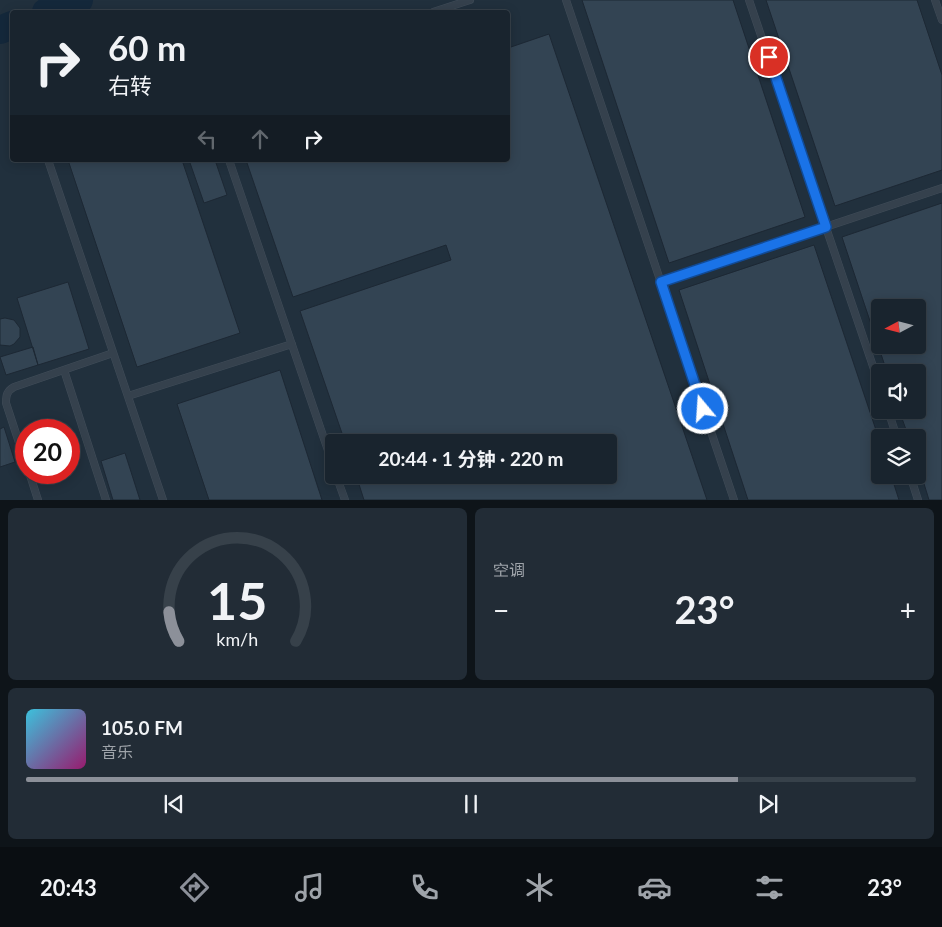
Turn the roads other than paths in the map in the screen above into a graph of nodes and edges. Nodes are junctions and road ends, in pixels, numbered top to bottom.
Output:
1 (470, 0) edge
2 (566, 0) edge
3 (750, 0) edge
4 (935, 0) edge
5 (438, 10) edge
6 (942, 20) edge
7 (49, 162) edge
8 (230, 162) edge
9 (942, 188) edge
10 (826, 227) junction
11 (661, 282) junction
12 (292, 344) junction
13 (114, 353) junction
14 (872, 364) edge
15 (64, 370) junction
16 (128, 396) junction
17 (15, 430) edge
18 (325, 441) edge
19 (33, 484) edge
20 (339, 484) edge
21 (913, 484) edge
22 (38, 500) edge
23 (106, 500) edge
24 (163, 500) edge
25 (345, 500) edge
26 (734, 500) edge
27 (918, 500) edge

1 - 5 lane
2 - 11 lane
3 - 10 lane
4 - 6 lane
7 - 13 lane
8 - 12 lane
9 - 10 lane
10 - 11 lane
10 - 14 lane
11 - 26 lane
12 - 16 lane
12 - 18 lane
13 - 15 lane
13 - 16 lane
15 - 17 lane
15 - 23 lane
16 - 24 lane
19 - 22 lane
20 - 25 lane
21 - 27 lane

